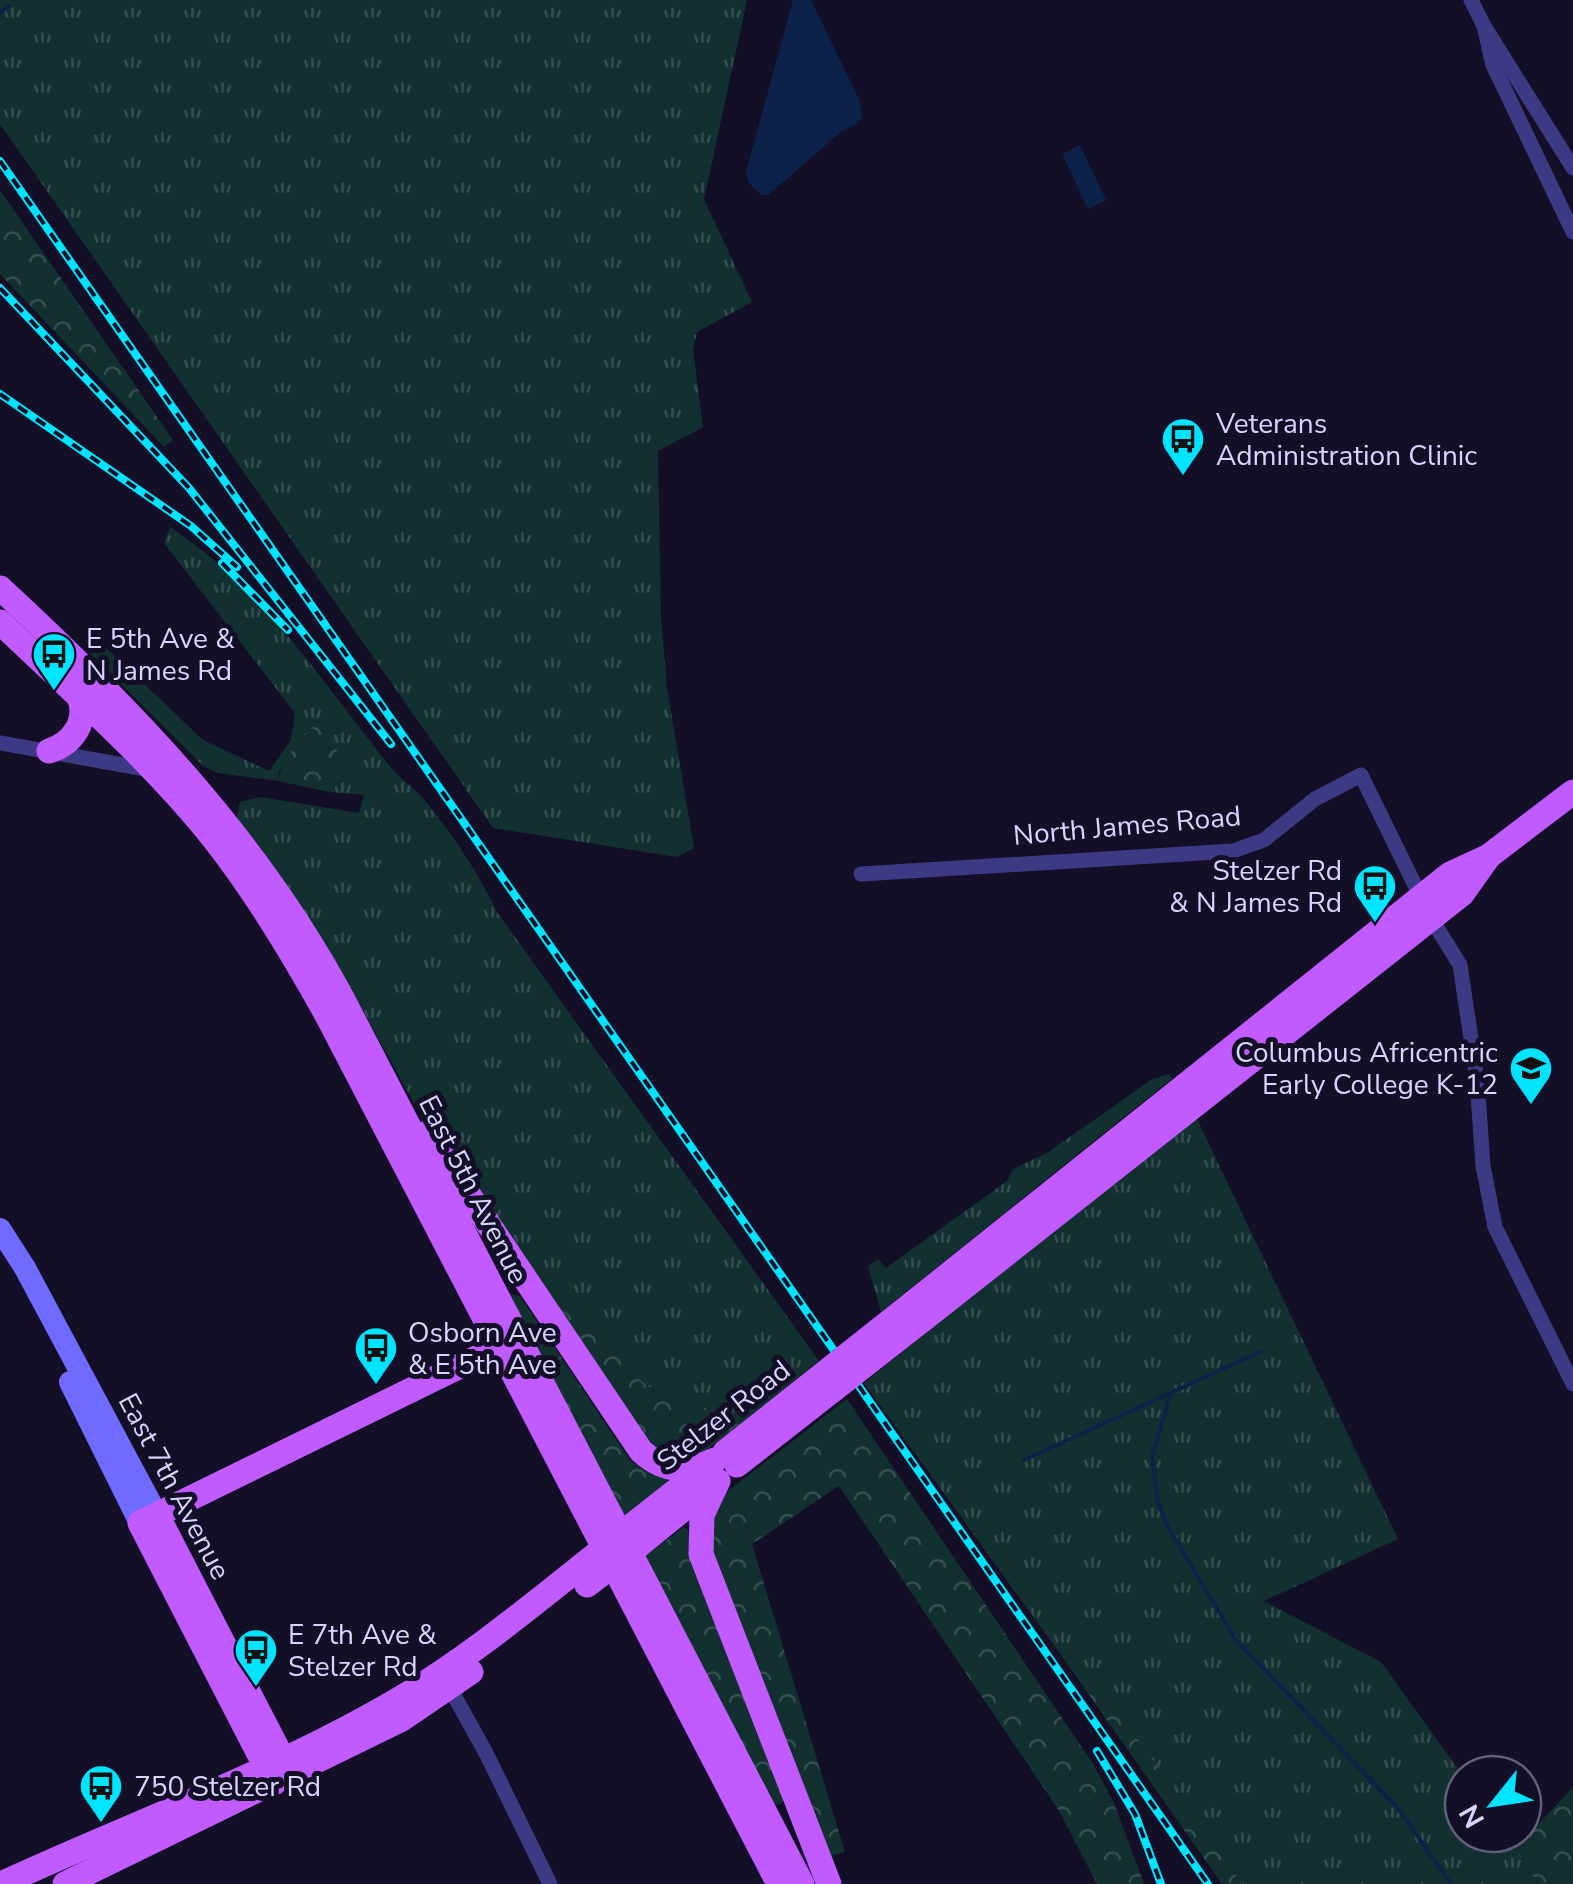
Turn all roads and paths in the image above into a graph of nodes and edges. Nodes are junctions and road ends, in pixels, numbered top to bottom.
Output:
1 (1471, 0) edge
2 (1484, 26) junction
3 (1573, 168) edge
4 (1573, 232) edge
5 (0, 588) edge
6 (0, 622) edge
7 (79, 697) junction
8 (0, 742) edge
9 (49, 751) junction
10 (153, 770) junction
11 (190, 777) junction
12 (1573, 792) edge
13 (861, 874) dead end
14 (1427, 908) junction
15 (342, 998) junction
16 (507, 1342) junction
17 (1573, 1384) edge
18 (724, 1465) junction
19 (148, 1519) junction
20 (583, 1577) junction
21 (450, 1688) junction
22 (231, 1699) junction
23 (279, 1772) junction
24 (224, 1788) junction
25 (78, 1849) junction
26 (90, 1878) edge
27 (2, 1884) edge
28 (65, 1884) edge
29 (550, 1884) edge
30 (779, 1884) edge
31 (802, 1884) edge
32 (829, 1884) edge

1 - 2 street
2 - 3 street
2 - 4 street
5 - 11 main road, East 5th Avenue
6 - 7 main road, East 5th Avenue
7 - 9 main road
7 - 10 main road, East 5th Avenue
8 - 9 street
9 - 10 street
10 - 11 street
10 - 16 main road, East 5th Avenue
11 - 15 main road, East 5th Avenue
12 - 14 main road
13 - 14 street, North James Road
14 - 17 street
14 - 18 main road, Stelzer Road, bridge
15 - 16 main road, East 5th Avenue
15 - 18 main road
16 - 19 main road
16 - 30 main road, East 5th Avenue
16 - 31 main road, East 5th Avenue
18 - 20 main road, Stelzer Road, bridge
18 - 32 main road
19 - 19 street, East 7th Avenue
19 - 22 main road, East 7th Avenue
19 - 23 main road, East 7th Avenue
20 - 21 main road, Stelzer Road
20 - 23 main road, Stelzer Road
21 - 23 main road, Stelzer Road
21 - 29 street
22 - 23 main road, East 7th Avenue
22 - 24 main road
23 - 24 main road, Stelzer Road
23 - 26 main road, Stelzer Road
24 - 25 main road, Stelzer Road
25 - 26 street
25 - 27 main road, Stelzer Road
26 - 28 main road, Stelzer Road

